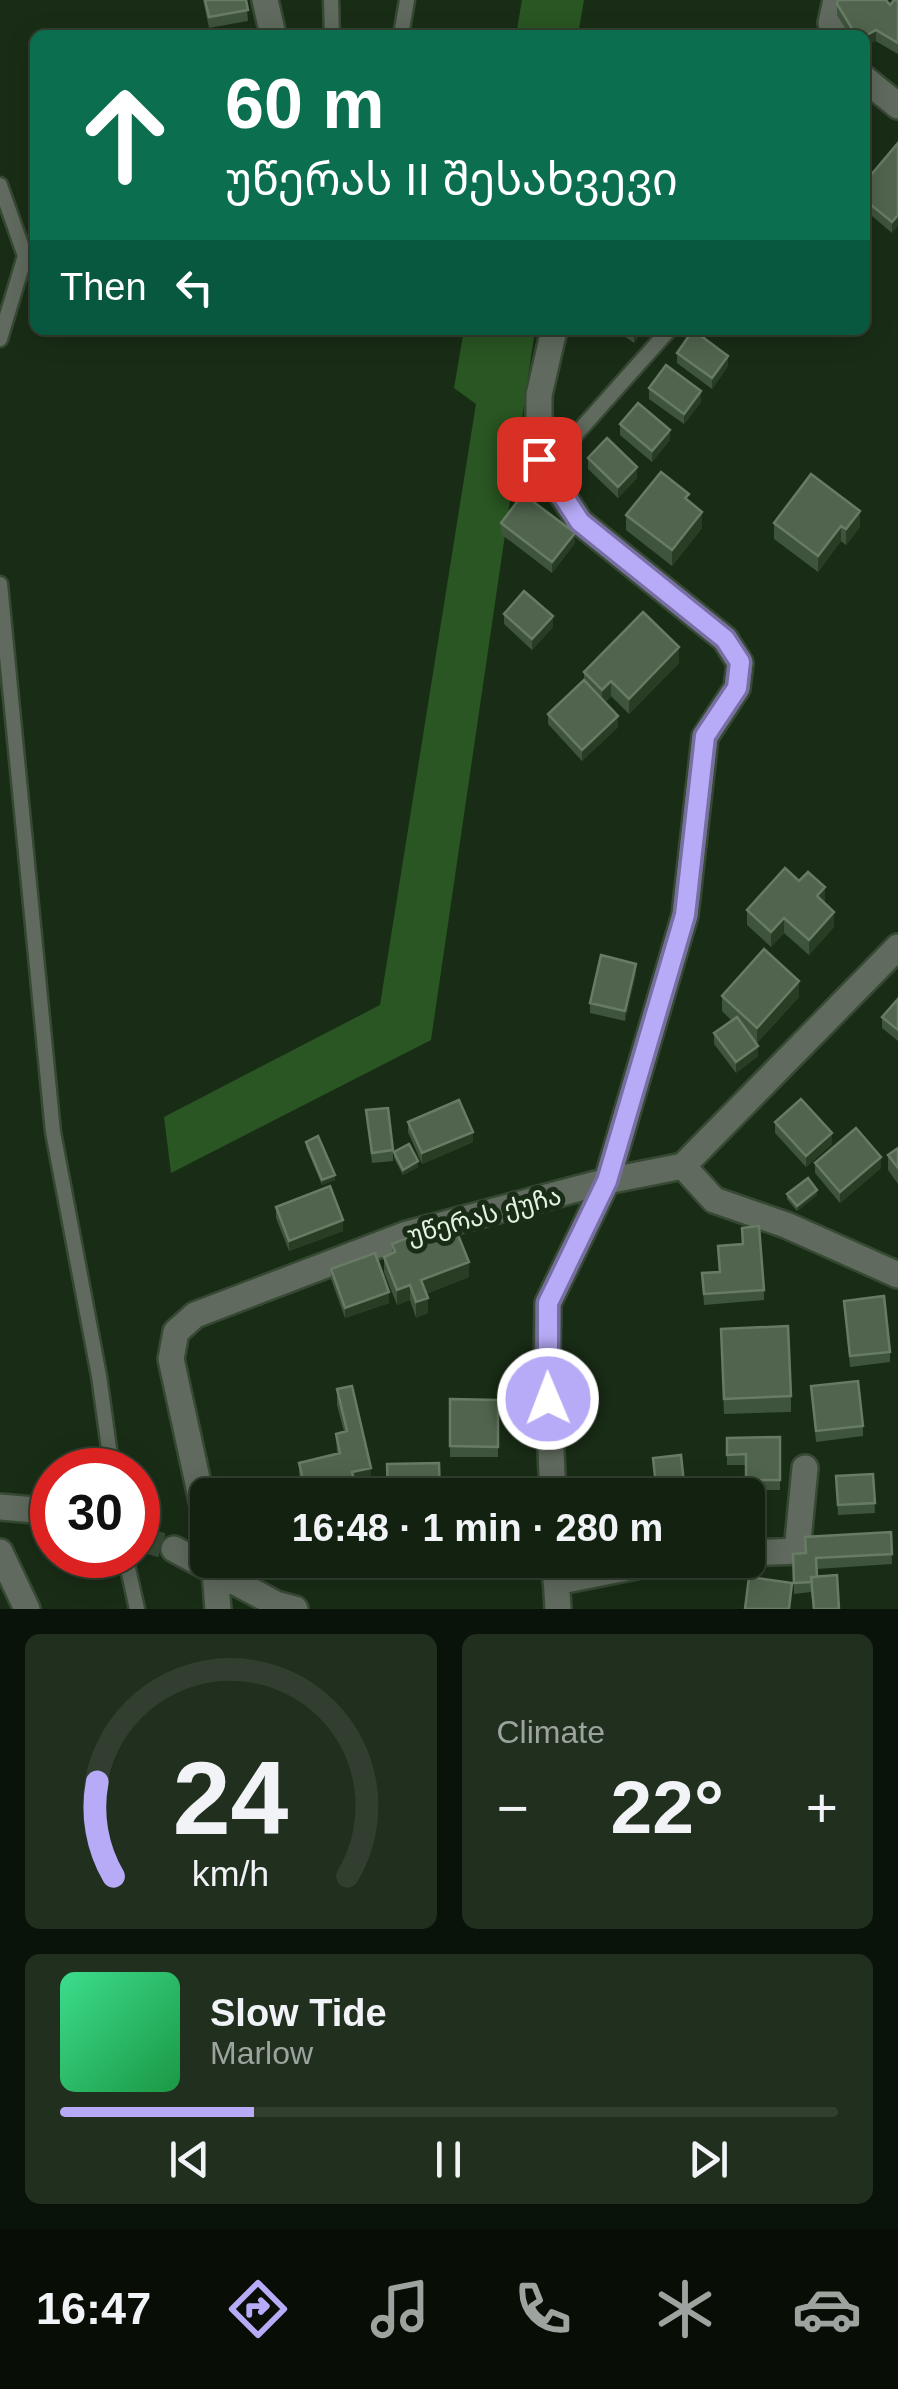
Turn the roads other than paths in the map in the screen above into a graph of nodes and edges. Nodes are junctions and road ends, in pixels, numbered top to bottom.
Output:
1 (265, 0) edge
2 (331, 0) edge
3 (406, 0) edge
4 (836, 0) edge
5 (272, 30) edge
6 (332, 30) edge
7 (403, 30) edge
8 (834, 30) edge
9 (870, 82) edge
10 (898, 106) edge
11 (0, 185) edge
12 (553, 335) edge
13 (664, 335) edge
14 (0, 339) edge
15 (546, 469) junction
16 (0, 584) edge
17 (892, 964) edge
18 (683, 1166) junction
19 (607, 1181) junction
20 (898, 1275) edge
21 (109, 1448) edge
22 (806, 1468) dead end
23 (197, 1478) edge
24 (551, 1478) edge
25 (0, 1507) edge
26 (30, 1509) edge
27 (174, 1549) tunnel mouth
28 (0, 1552) edge
29 (765, 1553) edge
30 (190, 1555) edge
31 (130, 1578) edge
32 (216, 1578) edge
33 (235, 1578) edge
34 (556, 1578) edge
35 (27, 1609) edge
36 (137, 1609) edge
37 (218, 1609) edge
38 (295, 1609) edge
39 (558, 1609) edge

1 - 5 street
2 - 6 lane
3 - 7 lane
4 - 8 street
9 - 10 street
11 - 14 lane
12 - 15 street
13 - 15 lane
15 - 19 street
16 - 21 lane
17 - 18 street
18 - 19 street, უწერას ქუჩა
18 - 20 street
19 - 23 street, უწერას ქუჩა
19 - 24 street
22 - 29 street
25 - 26 street
27 - 30 street
28 - 35 street
31 - 36 lane
32 - 37 street
33 - 38 street
34 - 39 street

